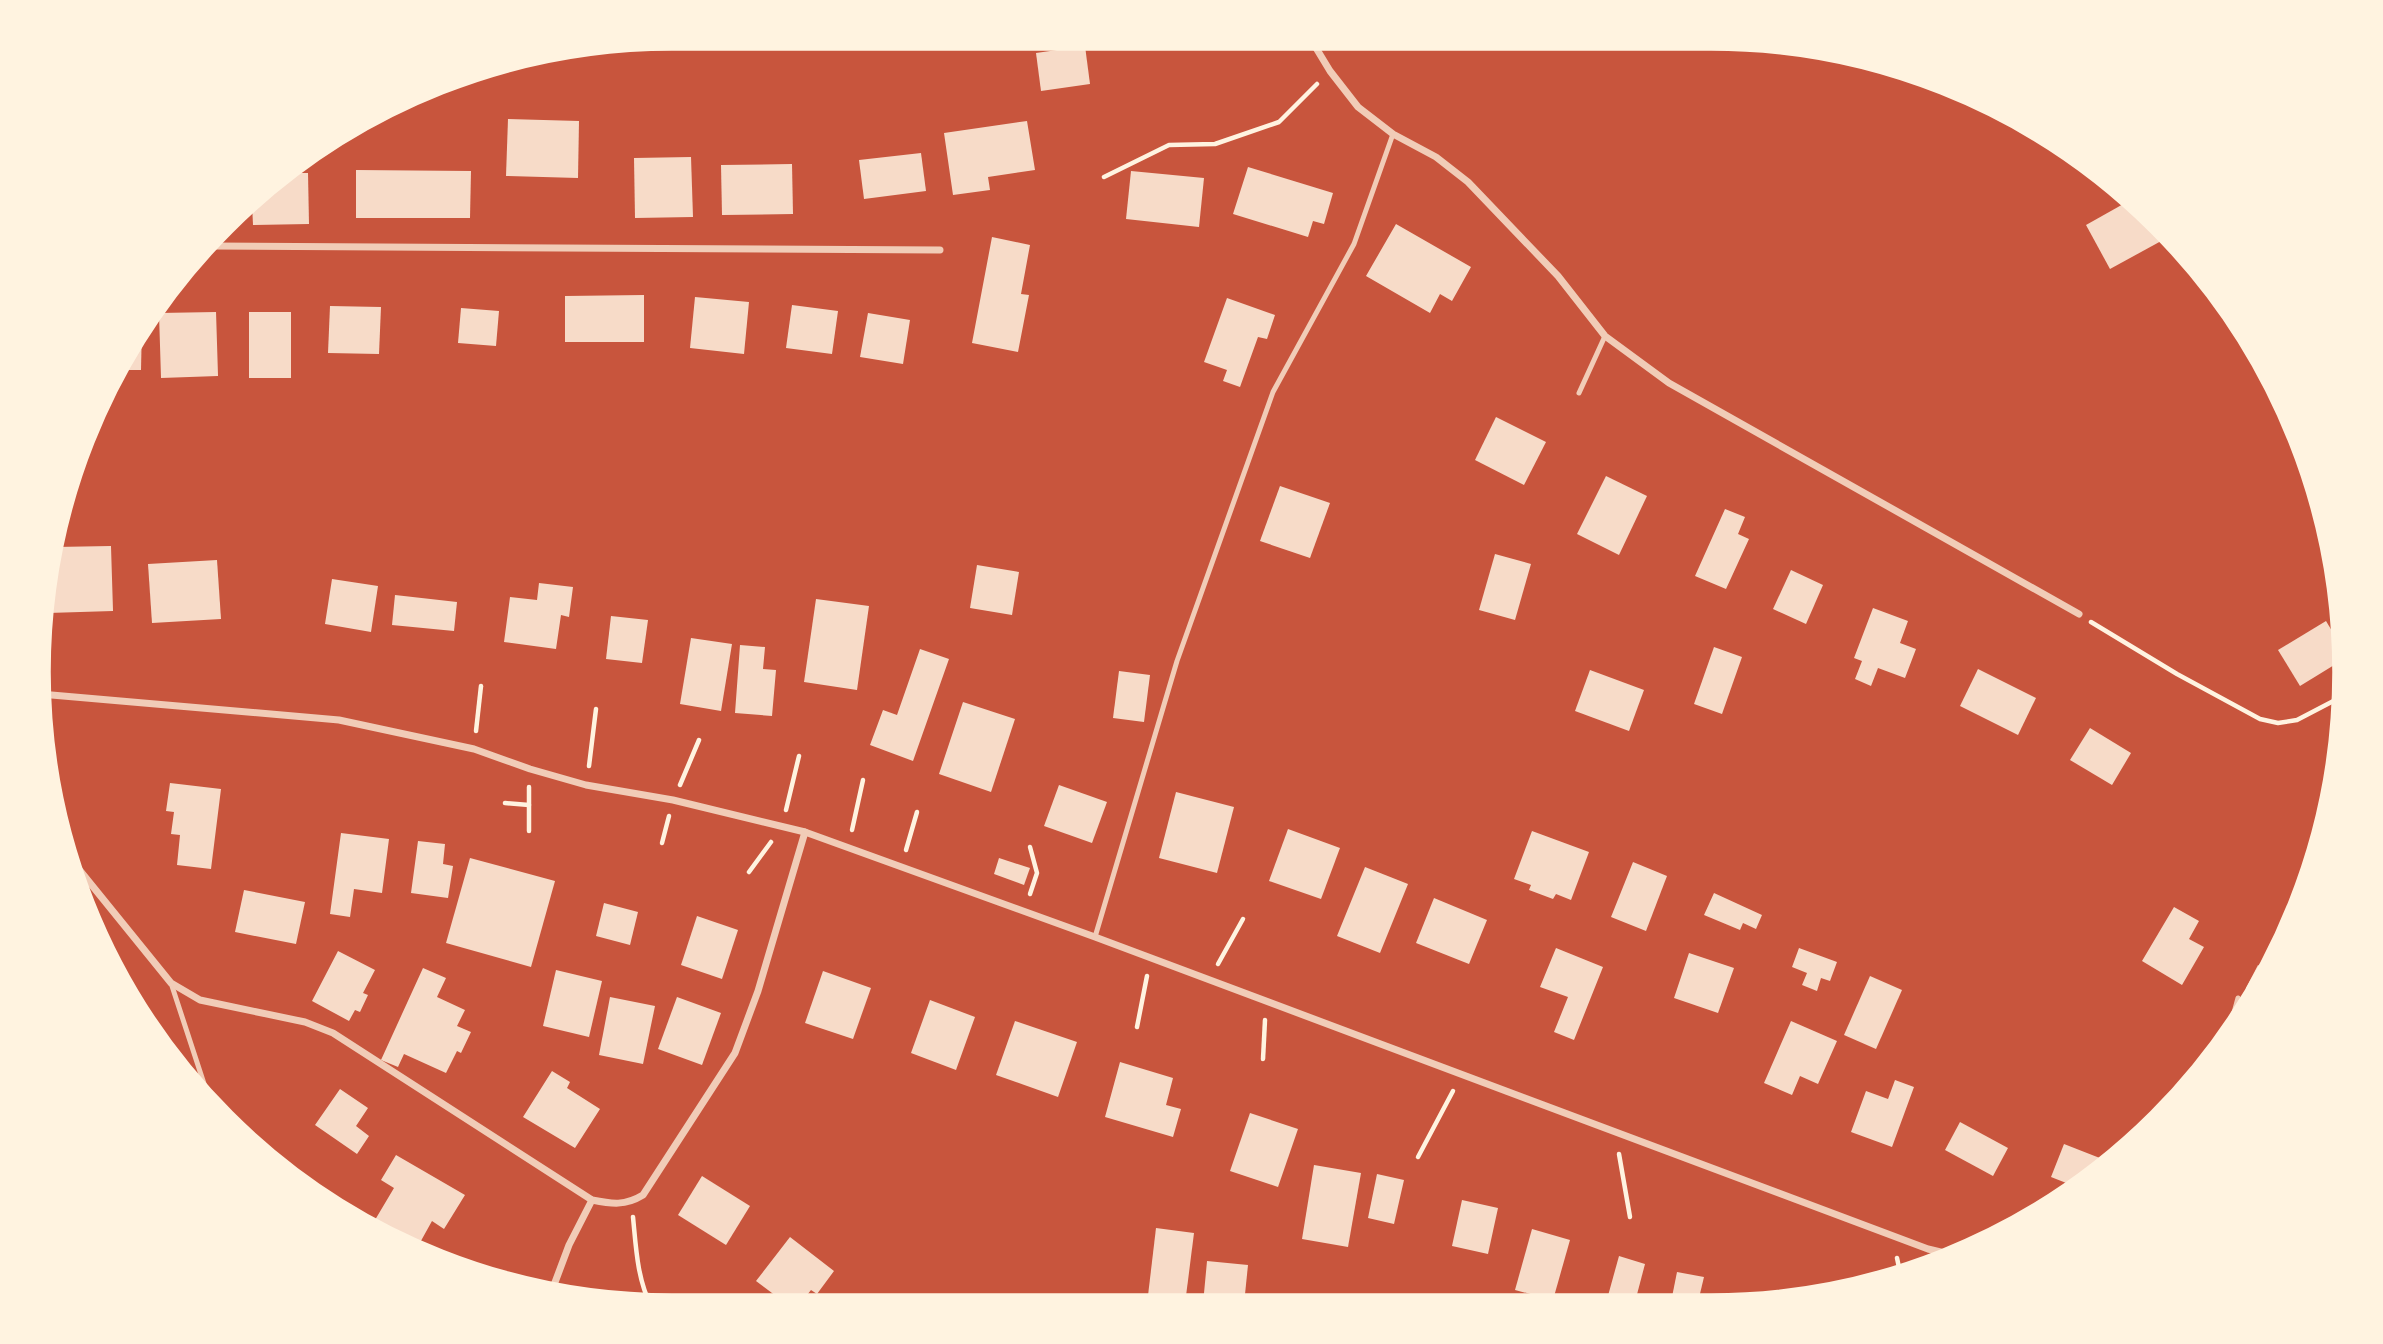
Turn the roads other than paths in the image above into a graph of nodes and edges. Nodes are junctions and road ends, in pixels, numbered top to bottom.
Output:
1 (1317, 49) edge
2 (1393, 134) junction
3 (217, 246) edge
4 (940, 250) dead end
5 (1605, 336) junction
6 (1579, 393) dead end
7 (2079, 614) road end
8 (50, 695) edge
9 (805, 832) junction
10 (83, 874) edge
11 (1095, 937) junction
12 (171, 983) junction
13 (2238, 998) dead end
14 (2235, 1009) edge
15 (204, 1083) edge
16 (592, 1200) junction
17 (1939, 1252) edge
18 (554, 1284) edge

1 - 2 street
2 - 5 street
2 - 11 lane
3 - 4 street
5 - 6 lane
5 - 7 street
8 - 9 street
9 - 11 street
9 - 16 street
10 - 12 street
11 - 17 street
12 - 15 lane
12 - 16 street
13 - 14 lane
16 - 18 street

